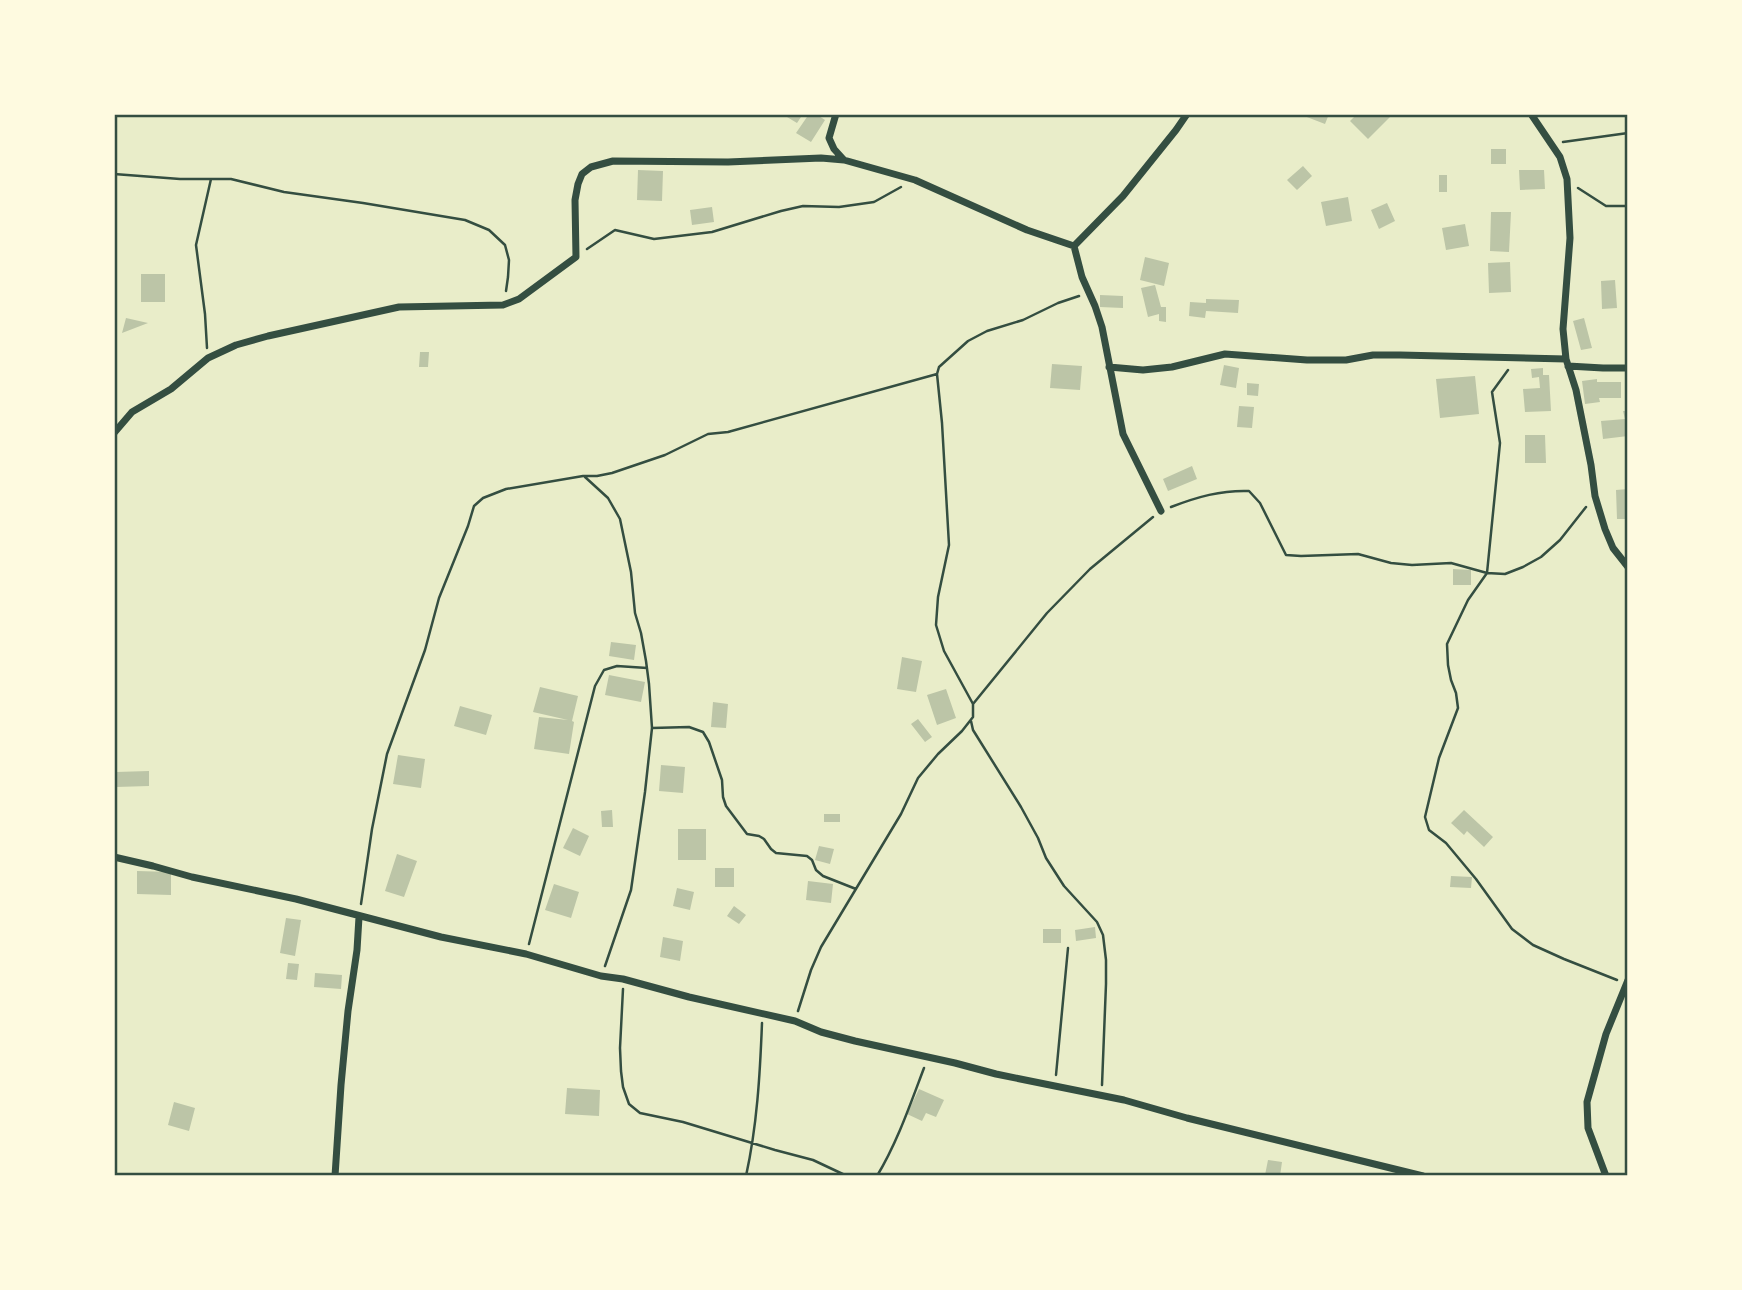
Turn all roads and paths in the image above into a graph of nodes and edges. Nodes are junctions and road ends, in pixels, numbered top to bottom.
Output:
1 (836, 114) edge
2 (1187, 114) edge
3 (1531, 114) edge
4 (1628, 133) edge
5 (1552, 144) junction
6 (844, 160) junction
7 (114, 174) edge
8 (211, 179) junction
9 (1566, 179) junction
10 (915, 180) junction
11 (1628, 206) edge
12 (1074, 246) junction
13 (576, 257) junction
14 (1089, 292) junction
15 (503, 305) junction
16 (1518, 357) junction
17 (208, 358) junction
18 (1567, 362) junction
19 (1109, 368) junction
20 (1628, 368) edge
21 (937, 374) junction
22 (114, 433) edge
23 (583, 476) junction
24 (1595, 496) junction
25 (1161, 511) junction
26 (1628, 567) edge
27 (1487, 573) junction
28 (647, 668) junction
29 (973, 704) junction
30 (971, 720) junction
31 (652, 728) junction
32 (114, 857) edge
33 (857, 889) junction
34 (359, 917) junction
35 (1068, 948) dead end
36 (526, 954) junction
37 (601, 976) junction
38 (623, 978) junction
39 (1627, 982) edge
40 (763, 1015) junction
41 (795, 1021) junction
42 (928, 1059) junction
43 (1056, 1086) junction
44 (1102, 1096) junction
45 (753, 1144) junction
46 (335, 1176) edge
47 (746, 1176) edge
48 (847, 1176) edge
49 (877, 1176) edge
50 (1423, 1176) edge
51 (1606, 1176) edge

1 - 6 street
2 - 12 street
3 - 5 street
4 - 5 path
5 - 9 street
6 - 10 street
6 - 13 street
7 - 8 path
8 - 15 path
8 - 17 path
9 - 11 path
9 - 18 street
10 - 12 street
10 - 13 path
12 - 14 street
13 - 15 street
14 - 19 street
14 - 21 path
15 - 17 street
16 - 18 street
16 - 19 street
16 - 27 path
17 - 22 street
18 - 20 street
18 - 24 street
19 - 25 street
21 - 23 path
21 - 29 path
23 - 28 path
23 - 34 path
24 - 26 street
24 - 27 path
25 - 27 path
25 - 29 path
27 - 39 path
28 - 31 path
28 - 36 path
29 - 30 path
30 - 33 path
30 - 44 path
31 - 33 path
31 - 37 path
32 - 34 street
33 - 41 path
34 - 36 street
34 - 46 street
35 - 43 path
36 - 37 street
37 - 38 street
38 - 40 street
38 - 45 path
39 - 51 street
40 - 41 street
40 - 45 path
41 - 42 street
42 - 43 street
42 - 49 path
43 - 44 street
44 - 50 street
45 - 47 path
45 - 48 path

